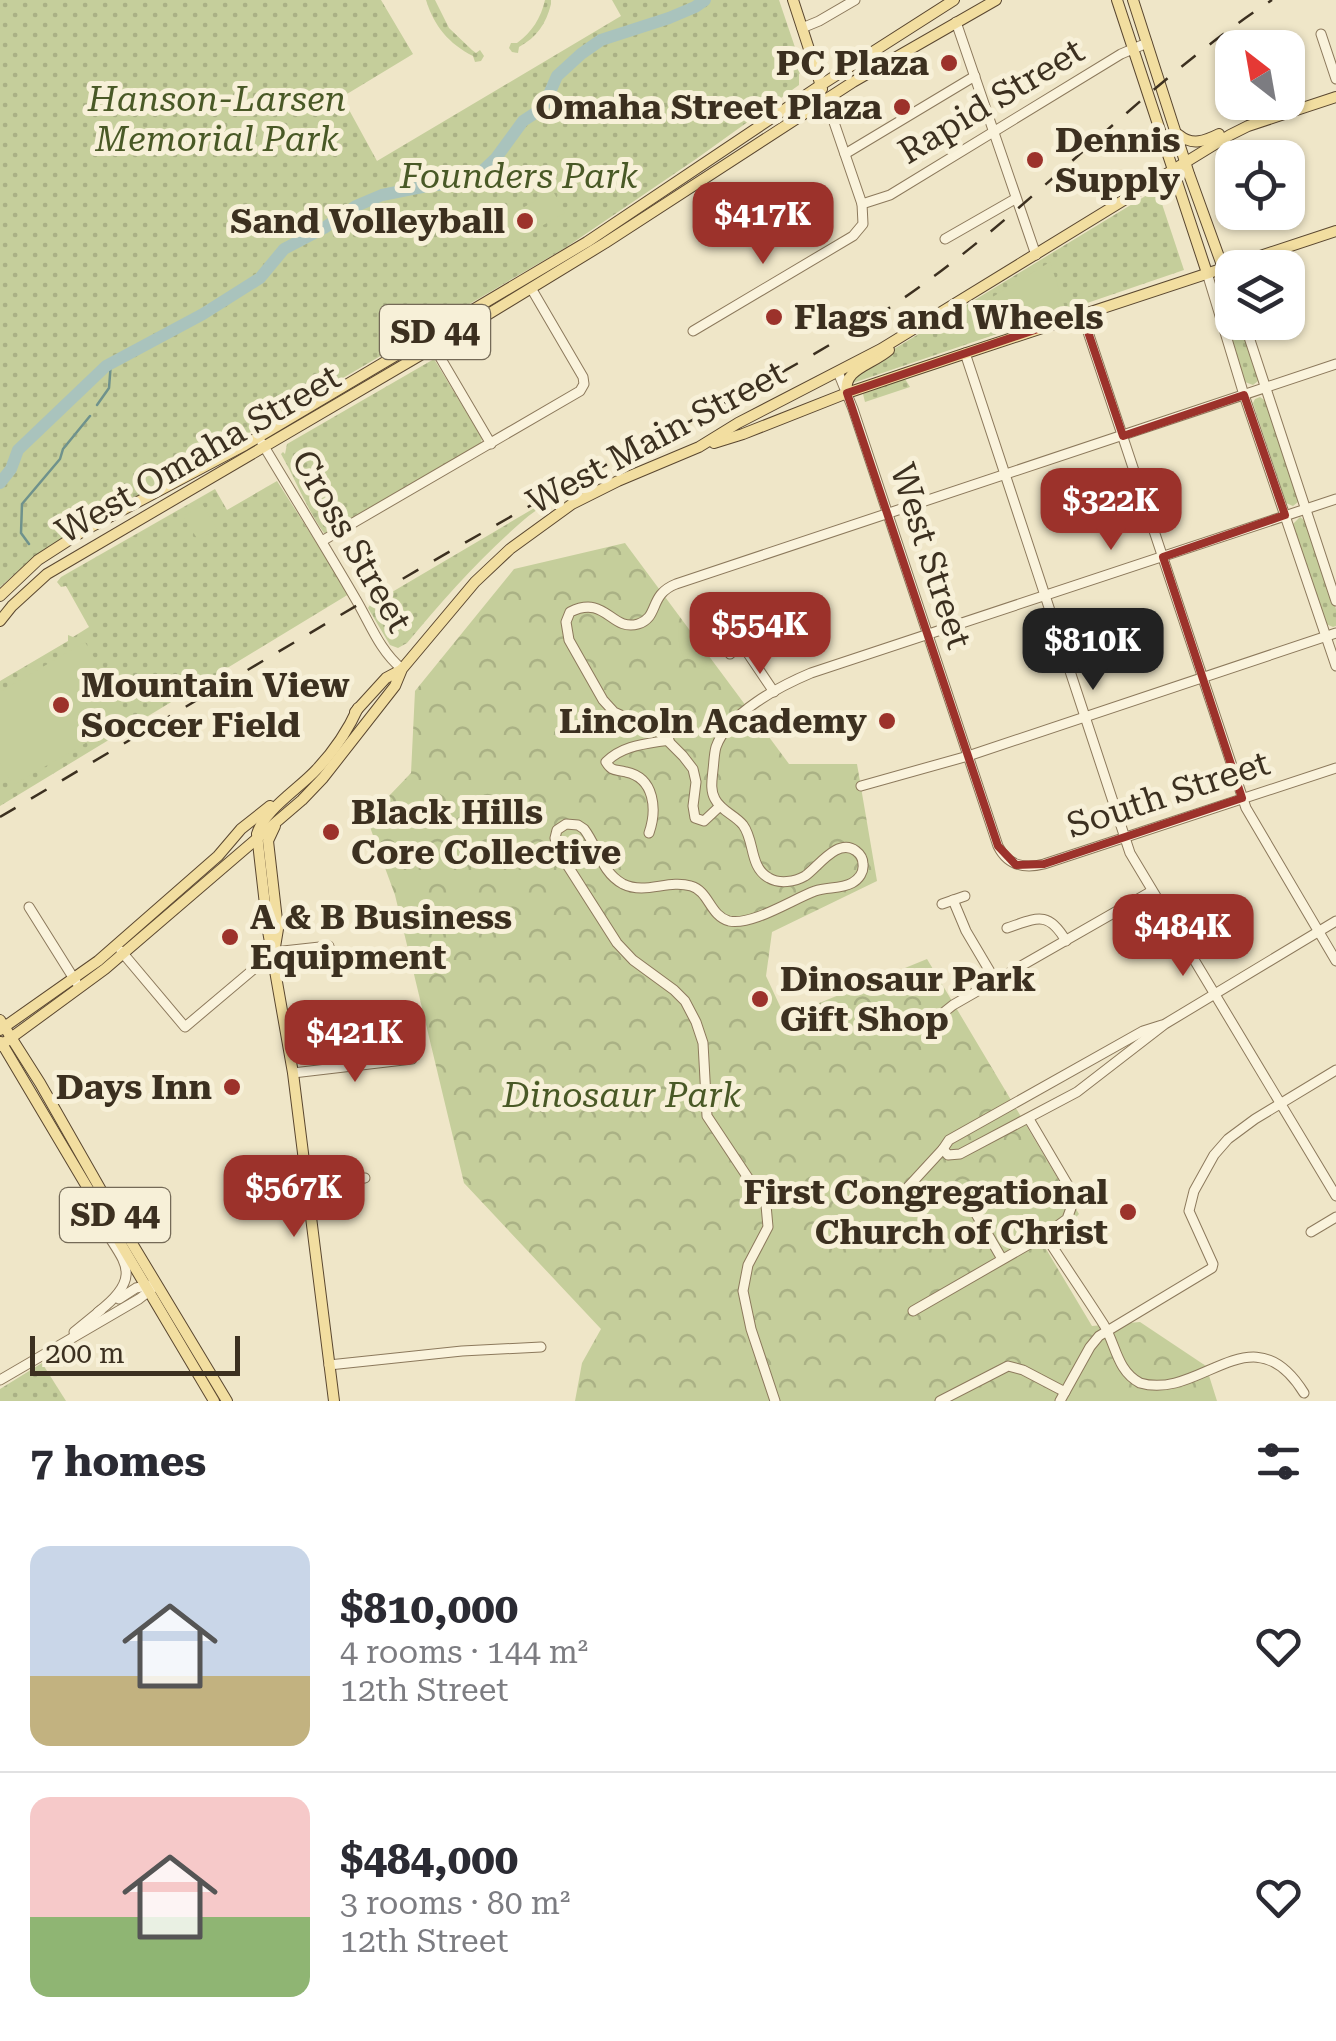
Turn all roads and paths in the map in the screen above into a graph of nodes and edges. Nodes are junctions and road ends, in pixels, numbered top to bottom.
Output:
1 (793, 0) edge
2 (855, 0) edge
3 (952, 0) edge
4 (996, 0) edge
5 (1117, 0) edge
6 (1133, 0) edge
7 (956, 22) junction
8 (802, 28) junction
9 (1321, 34) dead end
10 (1147, 43) junction
11 (1132, 48) junction
12 (974, 76) junction
13 (1336, 79) edge
14 (821, 85) junction
15 (1336, 97) edge
16 (826, 100) junction
17 (1248, 126) junction
18 (1176, 130) junction
19 (993, 132) junction
20 (845, 154) junction
21 (1186, 162) junction
22 (1174, 170) junction
23 (1015, 199) junction
24 (862, 204) junction
25 (1336, 231) edge
26 (945, 239) dead end
27 (1217, 250) edge
28 (1278, 250) edge
29 (1036, 255) junction
30 (1215, 271) edge
31 (1207, 274) junction
32 (532, 288) junction
33 (1082, 314) junction
34 (693, 331) dead end
35 (1250, 340) edge
36 (895, 341) junction
37 (434, 348) junction
38 (965, 353) junction
39 (1336, 364) edge
40 (838, 372) junction
41 (1266, 387) junction
42 (847, 393) junction
43 (1244, 395) junction
44 (1123, 436) junction
45 (261, 442) junction
46 (490, 444) junction
47 (698, 447) junction
48 (1004, 475) junction
49 (1336, 498) edge
50 (1306, 508) junction
51 (887, 514) junction
52 (1285, 515) junction
53 (322, 542) junction
54 (1162, 557) junction
55 (0, 596) edge
56 (1045, 596) junction
57 (1336, 601) edge
58 (0, 621) edge
59 (928, 635) junction
60 (1331, 635) edge
61 (730, 654) dead end
62 (1336, 666) edge
63 (402, 669) junction
64 (1203, 677) junction
65 (774, 692) junction
66 (358, 708) junction
67 (1085, 716) junction
68 (669, 740) junction
69 (968, 756) junction
70 (1336, 768) edge
71 (861, 786) dead end
72 (1242, 798) junction
73 (720, 806) junction
74 (281, 818) junction
75 (649, 833) dead end
76 (1124, 837) junction
77 (257, 840) junction
78 (231, 842) junction
79 (233, 858) junction
80 (1016, 865) joint
81 (261, 873) junction
82 (1152, 891) junction
83 (965, 896) dead end
84 (275, 905) junction
85 (29, 907) dead end
86 (1336, 921) edge
87 (1007, 928) dead end
88 (1318, 932) junction
89 (1066, 941) junction
90 (329, 946) dead end
91 (119, 949) junction
92 (274, 952) junction
93 (1336, 961) edge
94 (994, 980) junction
95 (77, 984) junction
96 (1214, 994) junction
97 (933, 1021) dead end
98 (1165, 1024) junction
99 (2, 1026) edge
100 (4, 1043) edge
101 (412, 1059) dead end
102 (1336, 1070) edge
103 (293, 1074) junction
104 (1280, 1103) junction
105 (1029, 1119) junction
106 (944, 1149) junction
107 (364, 1178) dead end
108 (307, 1183) junction
109 (908, 1187) dead end
110 (92, 1196) junction
111 (1336, 1196) edge
112 (972, 1207) dead end
113 (1336, 1217) edge
114 (1311, 1232) dead end
115 (1044, 1236) junction
116 (1002, 1259) junction
117 (151, 1287) junction
118 (913, 1311) dead end
119 (98, 1312) junction
120 (1107, 1330) junction
121 (56, 1347) junction
122 (541, 1347) dead end
123 (330, 1365) junction
124 (0, 1380) edge
125 (1304, 1392) dead end
126 (1062, 1396) edge
127 (940, 1400) edge
128 (214, 1401) edge
129 (227, 1401) edge
130 (334, 1401) edge
131 (775, 1401) edge

1 - 8 main road
2 - 8 street
3 - 14 main road, West Omaha Street / SD 44
4 - 7 main road, West Omaha Street / SD 44
5 - 11 main road
6 - 10 main road
7 - 12 street
7 - 16 main road, West Omaha Street / SD 44
8 - 14 main road
9 - 13 street
10 - 11 street, Rapid Street
10 - 18 main road
11 - 19 street, Rapid Street
11 - 22 main road
12 - 19 street
12 - 20 street
14 - 16 main road
14 - 45 main road, West Omaha Street / SD 44
15 - 17 main road
16 - 20 street
16 - 32 main road, West Omaha Street / SD 44
17 - 18 main road
17 - 21 main road, West Main Street
18 - 21 main road
19 - 23 street
19 - 24 street, Rapid Street
20 - 24 street
21 - 22 main road, West Main Street
21 - 27 main road
22 - 29 main road, West Main Street
22 - 31 main road
23 - 26 street
23 - 29 street
24 - 34 street
25 - 28 main road
29 - 36 main road, West Main Street
30 - 31 main road
31 - 33 main road
31 - 43 street
32 - 37 main road, West Omaha Street / SD 44
32 - 46 street
33 - 38 main road
33 - 44 street
35 - 41 street
36 - 40 main road, West Main Street
36 - 42 main road
37 - 45 main road, West Omaha Street / SD 44
37 - 46 street
38 - 42 main road
38 - 48 street
39 - 41 street
40 - 42 street, West Street
40 - 47 main road, West Main Street
41 - 43 street
41 - 50 street
42 - 47 main road
42 - 51 street, West Street
43 - 44 street
43 - 52 street
44 - 48 street
44 - 54 street
45 - 53 street, Cross Street
45 - 55 main road, West Omaha Street / SD 44
45 - 58 main road, West Omaha Street / SD 44
46 - 53 street
47 - 63 main road, West Main Street
48 - 51 street
48 - 56 street
49 - 50 street
50 - 52 street
50 - 57 street
51 - 59 street, West Street
51 - 68 street
52 - 54 street
52 - 60 street
53 - 63 street, Cross Street
54 - 56 street
54 - 64 street
56 - 59 street
56 - 67 street
59 - 65 street
59 - 69 street, West Street
60 - 62 street
60 - 64 street
61 - 65 street
63 - 66 main road, West Main Street
63 - 74 main road, West Main Street
64 - 67 street
64 - 72 street
65 - 73 street
66 - 77 main road
66 - 78 main road, West Main Street
67 - 69 street
67 - 76 street
68 - 73 street
68 - 75 street
69 - 71 street
69 - 80 street, West Street
70 - 72 street, South Street
72 - 76 street, South Street
72 - 88 street
73 - 131 street
74 - 77 main road, West Main Street
74 - 84 main road
76 - 80 street, South Street
76 - 82 street
77 - 78 main road
77 - 79 main road, West Main Street
77 - 81 main road
77 - 84 main road
78 - 91 main road, West Main Street
79 - 81 main road
79 - 91 main road, West Main Street
81 - 92 main road
82 - 89 street
82 - 96 street
83 - 94 street
84 - 92 main road
85 - 95 street
86 - 88 street
87 - 89 street
88 - 93 street
88 - 96 street
89 - 94 street
90 - 92 street
91 - 92 street
91 - 95 main road, West Main Street
92 - 103 main road
94 - 97 street
95 - 99 main road, West Main Street
95 - 100 main road, West Main Street
96 - 98 street
96 - 104 street
98 - 105 street
98 - 106 street
99 - 100 main road, SD 44
100 - 110 main road, SD 44
100 - 117 main road, SD 44
101 - 103 street
102 - 104 street
103 - 108 main road
104 - 111 street
104 - 120 street
105 - 106 street
105 - 115 street
106 - 109 street
107 - 108 street
108 - 123 main road
110 - 117 main road, SD 44
110 - 119 street
112 - 116 street
113 - 114 street
115 - 116 street
115 - 120 street
116 - 118 street
117 - 119 street
117 - 121 street
117 - 128 main road, SD 44
117 - 129 main road, SD 44
119 - 121 street
120 - 125 street
120 - 126 street
121 - 124 street
122 - 123 street
123 - 130 main road
126 - 127 street

